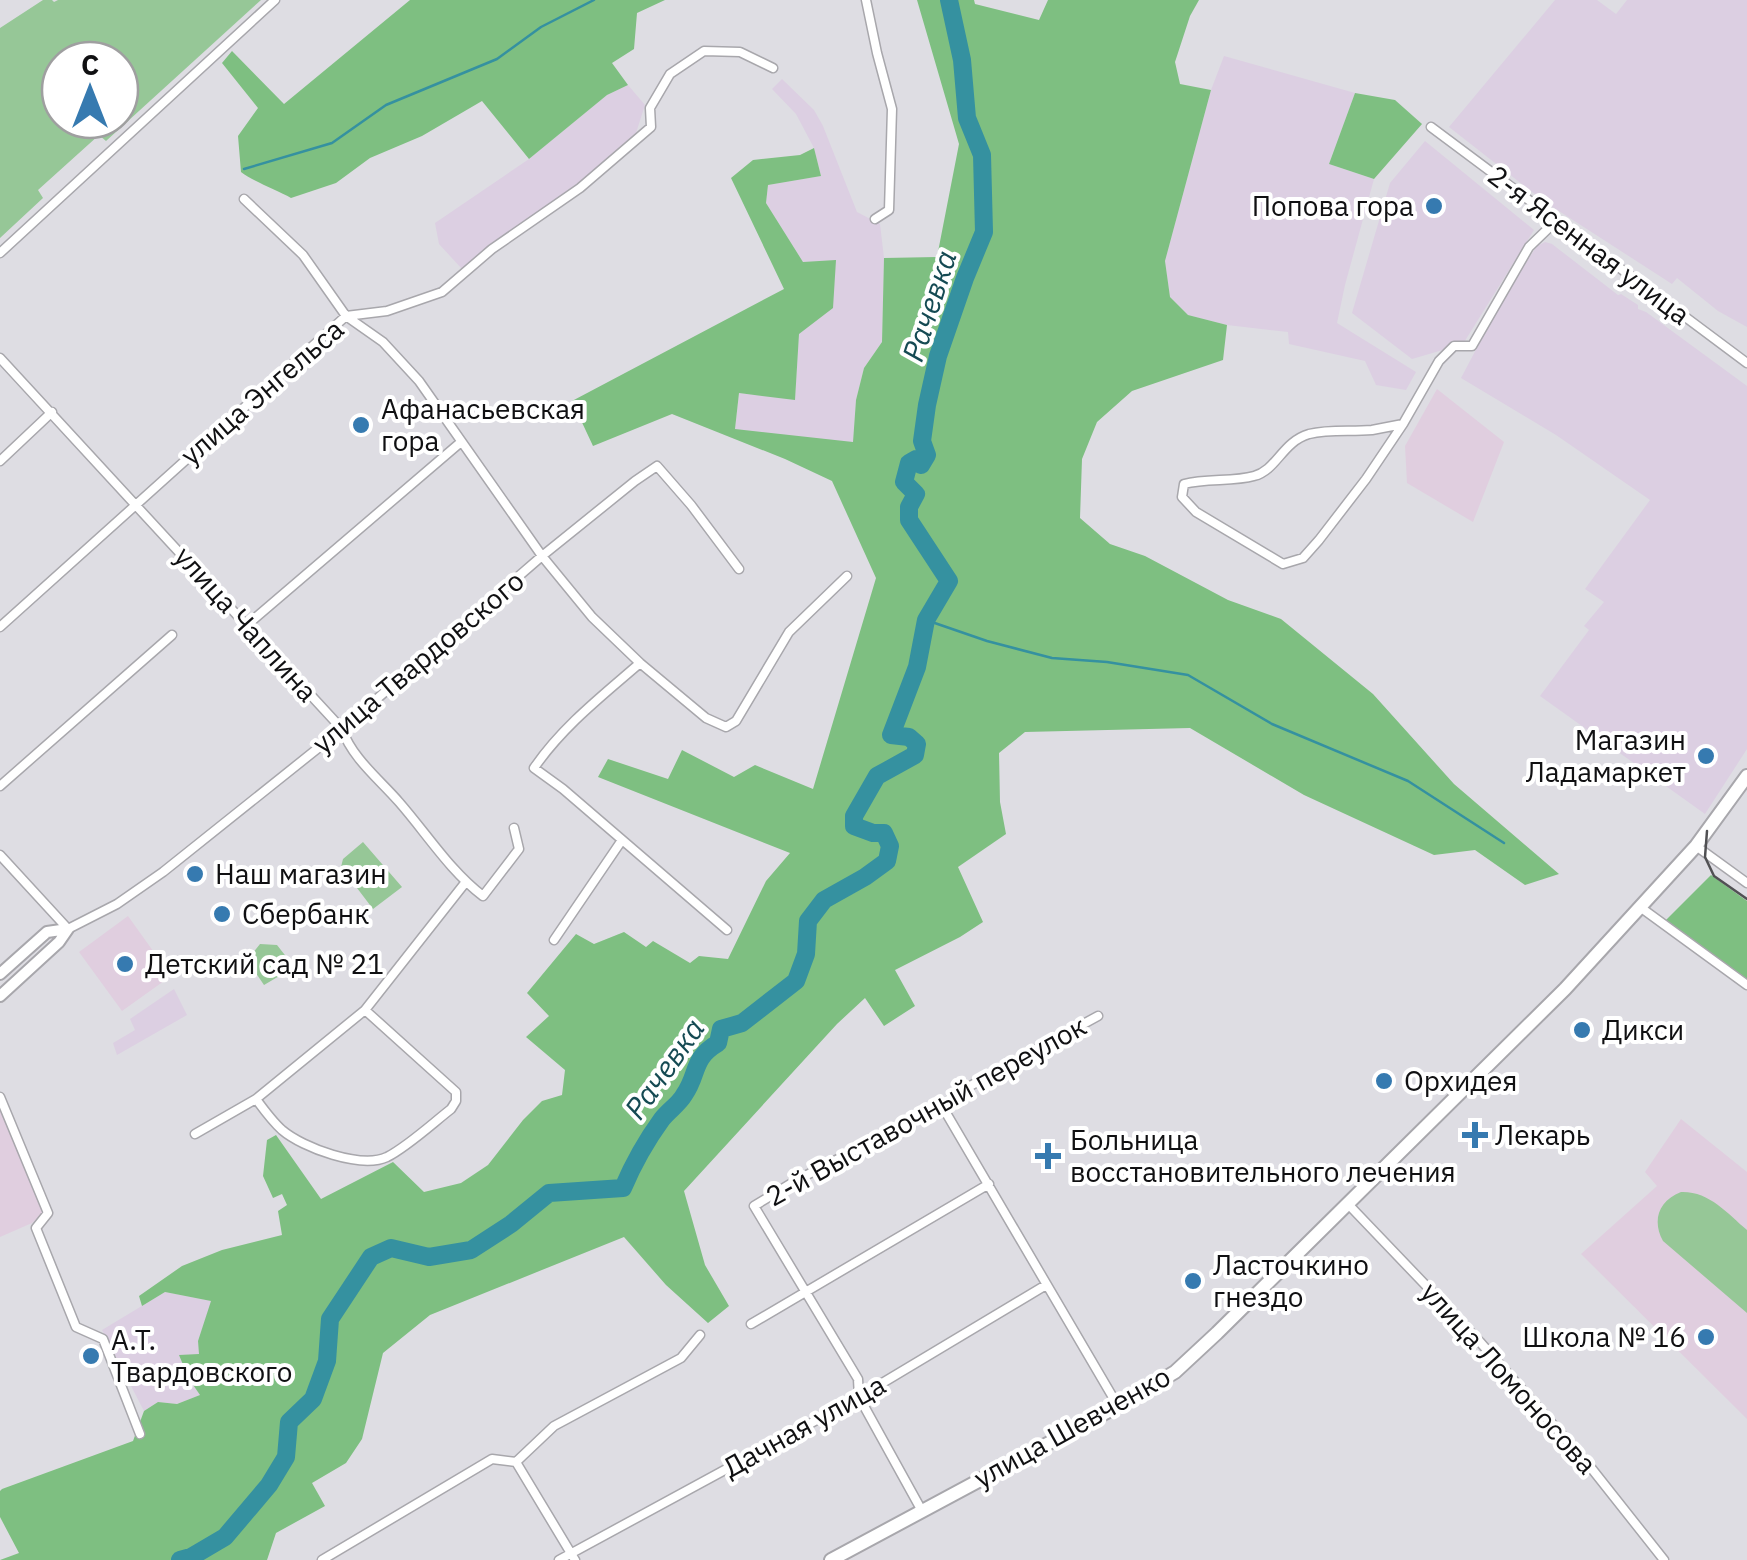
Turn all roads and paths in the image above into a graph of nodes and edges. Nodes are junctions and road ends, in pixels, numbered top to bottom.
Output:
1 (276, 0) edge
2 (866, 0) edge
3 (773, 68) dead end
4 (1431, 127) dead end
5 (244, 198) dead end
6 (875, 218) dead end
7 (1556, 220) junction
8 (0, 253) edge
9 (346, 316) junction
10 (0, 358) edge
11 (1747, 363) edge
12 (52, 412) junction
13 (1403, 424) junction
14 (461, 442) junction
15 (0, 460) edge
16 (136, 504) junction
17 (542, 556) junction
18 (739, 569) dead end
19 (847, 576) dead end
20 (247, 624) junction
21 (0, 628) edge
22 (172, 635) dead end
23 (640, 663) junction
24 (342, 729) junction
25 (1747, 776) edge
26 (0, 786) edge
27 (514, 828) dead end
28 (622, 840) junction
29 (1696, 846) junction
30 (0, 855) edge
31 (466, 883) junction
32 (1747, 883) edge
33 (1640, 907) junction
34 (68, 929) junction
35 (727, 930) dead end
36 (554, 940) dead end
37 (0, 974) edge
38 (1747, 985) edge
39 (0, 996) edge
40 (365, 1010) junction
41 (1098, 1016) dead end
42 (0, 1098) edge
43 (256, 1100) junction
44 (942, 1106) junction
45 (195, 1134) dead end
46 (989, 1184) junction
47 (1347, 1203) junction
48 (1046, 1285) junction
49 (805, 1290) junction
50 (751, 1324) dead end
51 (700, 1335) dead end
52 (859, 1397) junction
53 (1118, 1406) junction
54 (140, 1434) dead end
55 (516, 1462) junction
56 (922, 1511) junction
57 (573, 1557) edge
58 (322, 1560) edge
59 (559, 1560) edge
60 (830, 1560) edge
61 (1664, 1560) edge

1 - 8 street
2 - 6 street
3 - 9 street, улица Энгельса
4 - 7 street, 2-я Ясенная улица
5 - 9 street
7 - 11 street, 2-я Ясенная улица
7 - 13 street
9 - 14 street
9 - 16 street, улица Энгельса
10 - 12 street, улица Чаплина
12 - 15 street
12 - 16 street, улица Чаплина
13 - 13 street
14 - 17 street
14 - 20 street
16 - 20 street, улица Чаплина
16 - 21 street, улица Энгельса
17 - 18 street, улица Твардовского
17 - 23 street
17 - 24 street, улица Твардовского
19 - 23 street
20 - 24 street, улица Чаплина
22 - 26 street
23 - 28 street
24 - 31 street, улица Чаплина
24 - 34 street, улица Твардовского
25 - 29 main road, улица Шевченко
27 - 31 street, улица Чаплина
28 - 35 street
28 - 36 street
29 - 32 street
29 - 33 main road, улица Шевченко
30 - 34 street
31 - 40 street
33 - 38 street
33 - 47 main road, улица Шевченко
34 - 37 street, улица Твардовского
34 - 39 street, улица Твардовского
40 - 43 street
40 - 43 street
41 - 44 street, 2-й Выставочный переулок
42 - 54 street
43 - 45 street
44 - 46 street
44 - 49 street, 2-й Выставочный переулок
46 - 48 street
46 - 49 street
47 - 53 main road, улица Шевченко
47 - 61 street, улица Ломоносова
48 - 52 street, Дачная улица
48 - 53 street
49 - 50 street
49 - 52 street
51 - 55 street
52 - 56 street
52 - 57 street, Дачная улица
53 - 56 main road, улица Шевченко
55 - 57 street
55 - 58 street
56 - 60 main road, улица Шевченко
57 - 59 street, Дачная улица

